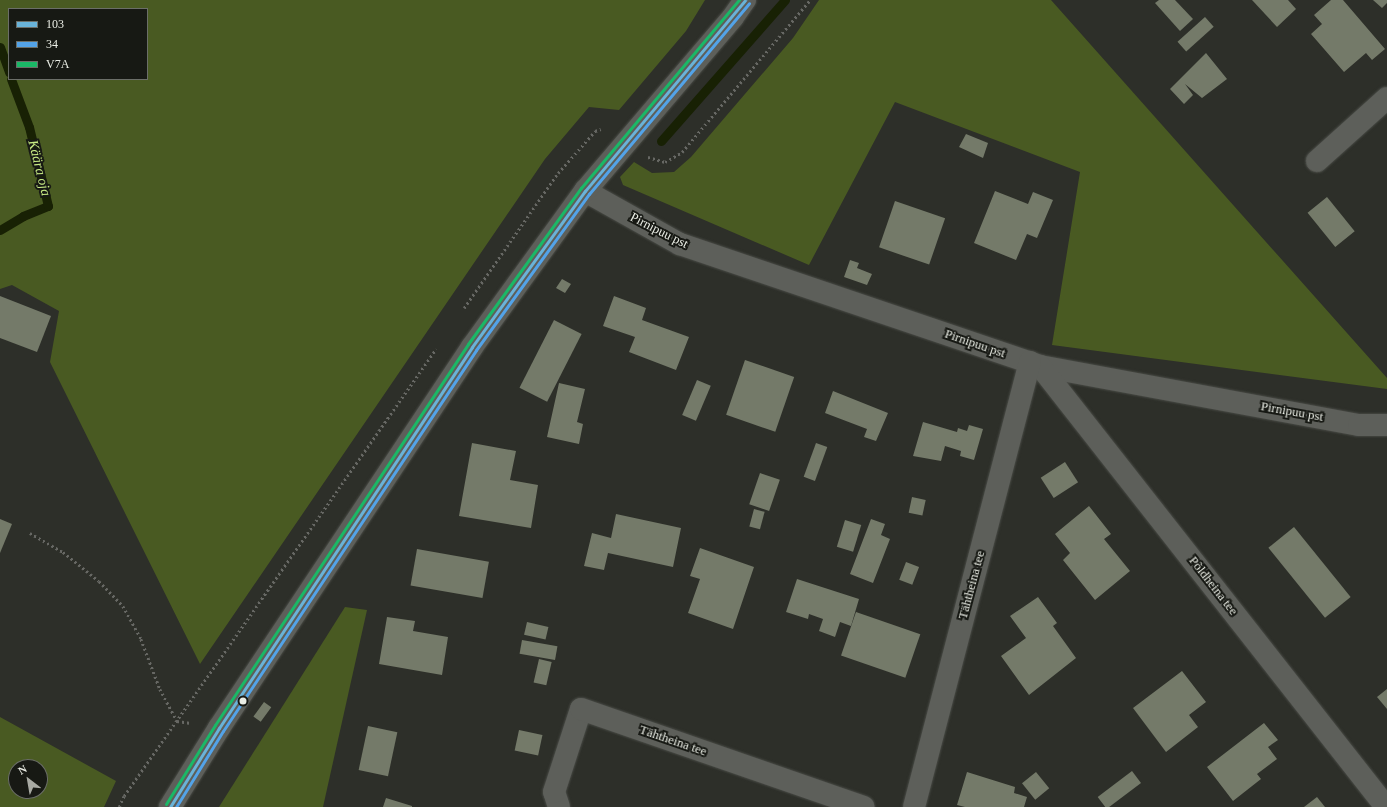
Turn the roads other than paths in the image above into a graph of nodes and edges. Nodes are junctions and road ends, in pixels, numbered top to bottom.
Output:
1 (745, 0) edge
2 (1387, 98) edge
3 (1318, 161) dead end
4 (585, 191) junction
5 (1035, 364) junction
6 (1387, 425) edge
7 (170, 807) edge
8 (559, 807) edge
9 (864, 807) edge
10 (914, 807) edge
11 (1386, 807) edge

1 - 4 street
2 - 3 street
4 - 5 street, Pirnipuu pst
4 - 7 street
5 - 6 street, Pirnipuu pst
5 - 10 street, Tähtheina tee
5 - 11 street, Põldheina tee
8 - 9 street, Tähtheina tee

